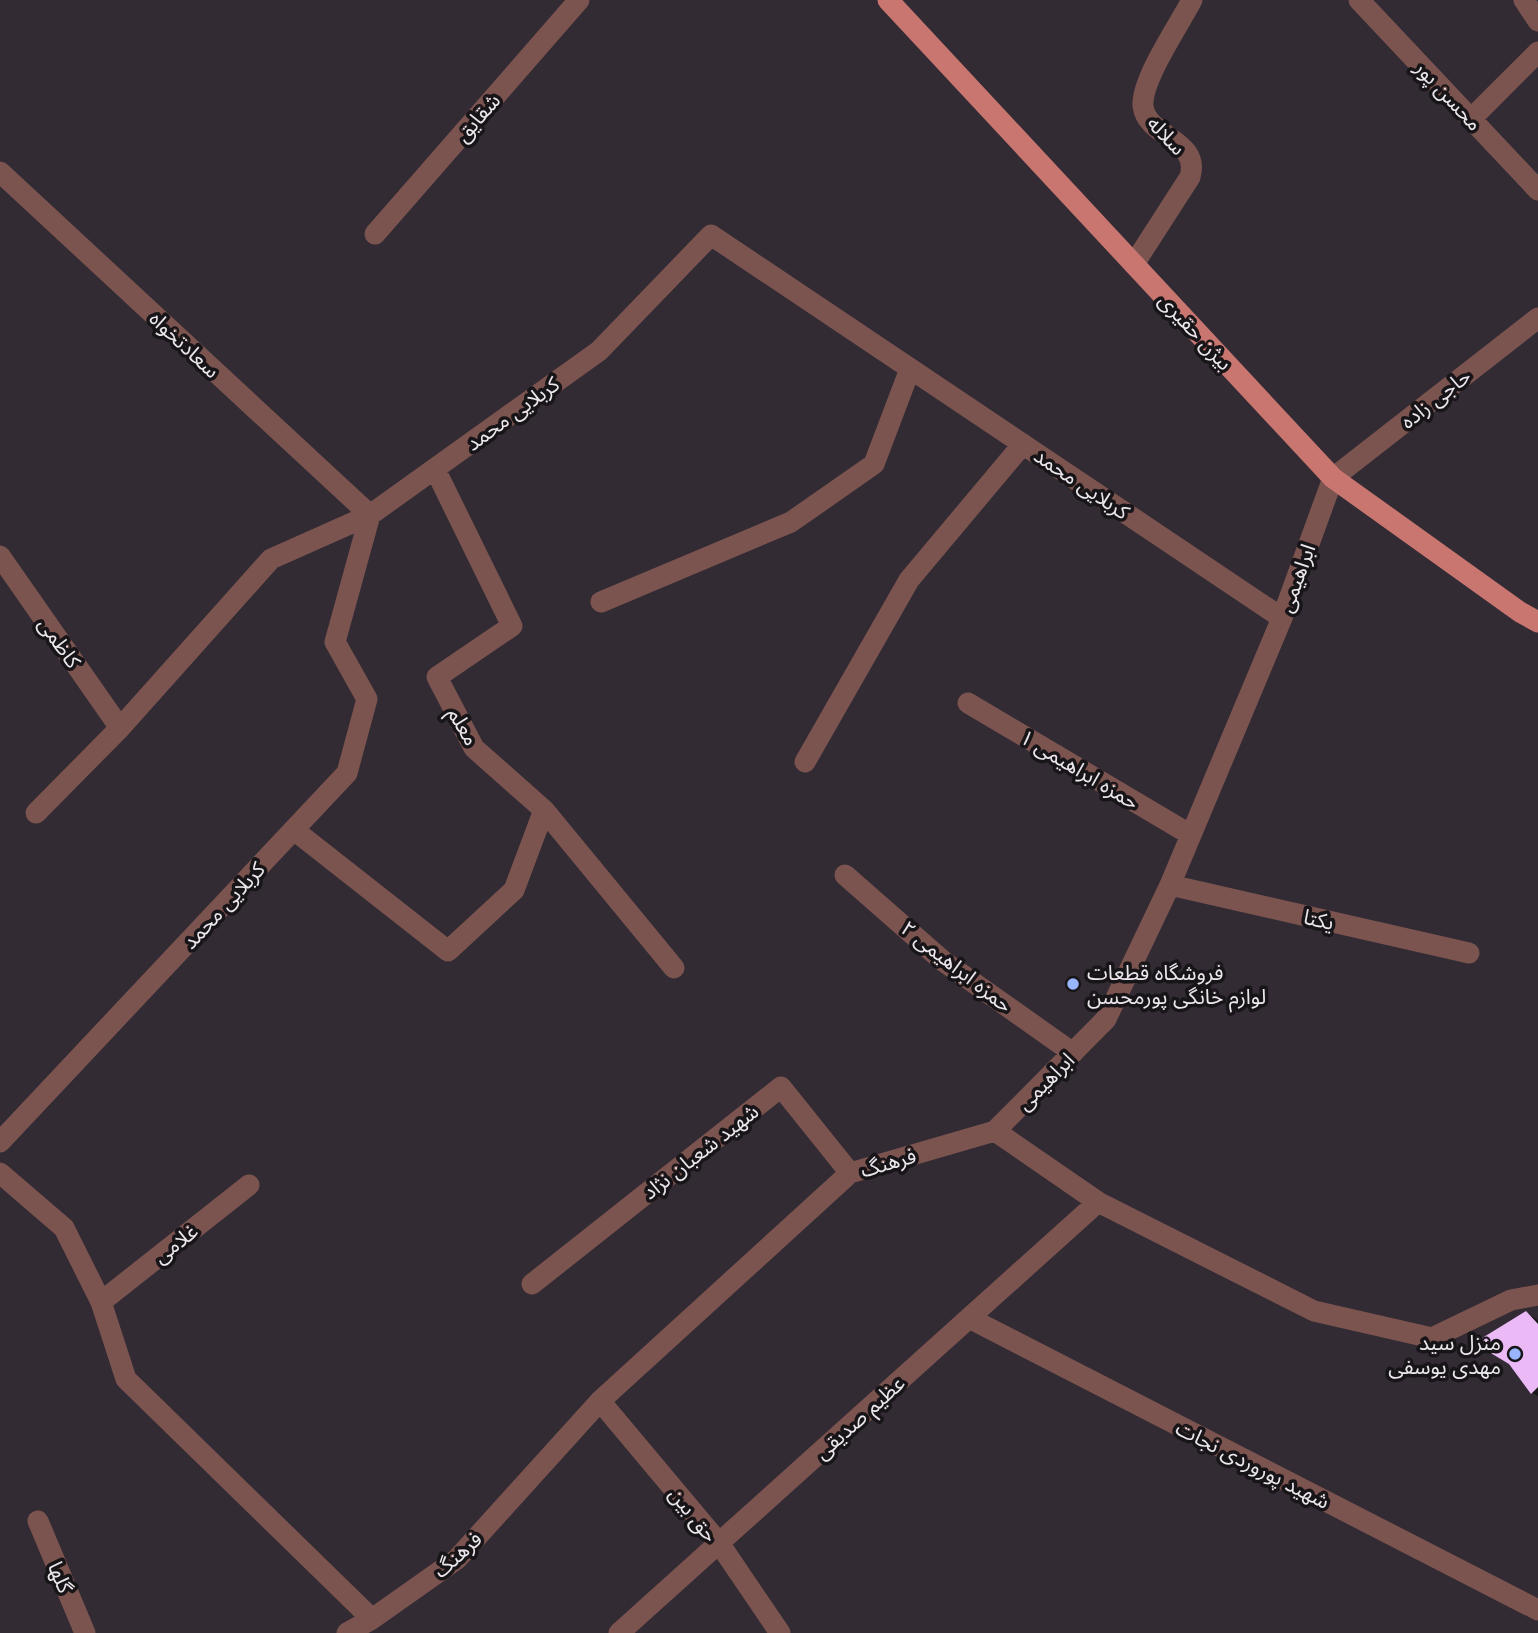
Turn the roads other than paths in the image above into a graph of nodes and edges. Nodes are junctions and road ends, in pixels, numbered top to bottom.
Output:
1 (579, 0) edge
2 (888, 0) edge
3 (1192, 0) edge
4 (1359, 0) edge
5 (1524, 0) edge
6 (1538, 20) edge
7 (1538, 52) edge
8 (1471, 119) junction
9 (0, 172) edge
10 (1538, 190) edge
11 (375, 234) dead end
12 (1134, 264) junction
13 (1538, 318) edge
14 (910, 369) junction
15 (1023, 444) junction
16 (435, 469) junction
17 (1333, 478) junction
18 (370, 515) junction
19 (0, 556) edge
20 (601, 602) dead end
21 (1282, 618) junction
22 (1538, 622) edge
23 (968, 703) dead end
24 (120, 728) junction
25 (805, 762) dead end
26 (544, 810) junction
27 (36, 813) dead end
28 (294, 830) junction
29 (1191, 835) junction
30 (845, 875) dead end
31 (1170, 885) junction
32 (1469, 953) dead end
33 (674, 968) dead end
34 (1073, 1053) junction
35 (995, 1131) junction
36 (0, 1142) edge
37 (0, 1173) edge
38 (850, 1173) junction
39 (249, 1185) dead end
40 (1098, 1202) junction
41 (532, 1284) dead end
42 (1538, 1295) edge
43 (101, 1302) junction
44 (969, 1318) junction
45 (600, 1401) junction
46 (38, 1521) dead end
47 (719, 1543) junction
48 (1538, 1610) edge
49 (372, 1619) junction
50 (85, 1633) edge
51 (347, 1633) edge
52 (619, 1633) edge
53 (780, 1633) edge

1 - 11 street, شقایق
2 - 12 main road, بیژن حقیری
3 - 12 street, سلاله
4 - 8 street, محسن پور
5 - 6 street
7 - 8 street
8 - 10 street, محسن پور
9 - 18 street, سعادتخواه
12 - 17 main road, بیژن حقیری
13 - 17 street, حاجی زاده
14 - 15 street, کربلایی محمد
14 - 16 street, کربلایی محمد
14 - 20 street
15 - 21 street, کربلایی محمد
15 - 25 street
16 - 18 street, کربلایی محمد
16 - 26 street, معلم
17 - 21 street, ابراهیمی
17 - 22 main road, بیژن حقیری
18 - 24 street
18 - 28 street, کربلایی محمد
19 - 24 street, کاظمی
21 - 29 street, ابراهیمی
23 - 29 street, حمزه ابراهیمی ۱
24 - 27 street
26 - 28 street
26 - 33 street, معلم
28 - 36 street, کربلایی محمد
29 - 31 street, ابراهیمی
30 - 34 street, حمزه ابراهیمی ۲
31 - 32 street, یکتا
31 - 34 street, ابراهیمی
34 - 35 street, ابراهیمی
35 - 38 street, فرهنگ
35 - 40 street
37 - 43 street
38 - 41 street, شهید شعبان نژاد
38 - 45 street, فرهنگ
39 - 43 street, غلامی
40 - 42 street
40 - 44 street, عظیم صدیقی
43 - 49 street
44 - 47 street, عظیم صدیقی
44 - 48 street, شهید پوروردی نجات
45 - 47 street, حق بین
45 - 49 street, فرهنگ
46 - 50 street, گلها
47 - 52 street, عظیم صدیقی
47 - 53 street, حق بین
49 - 51 street, فرهنگ

